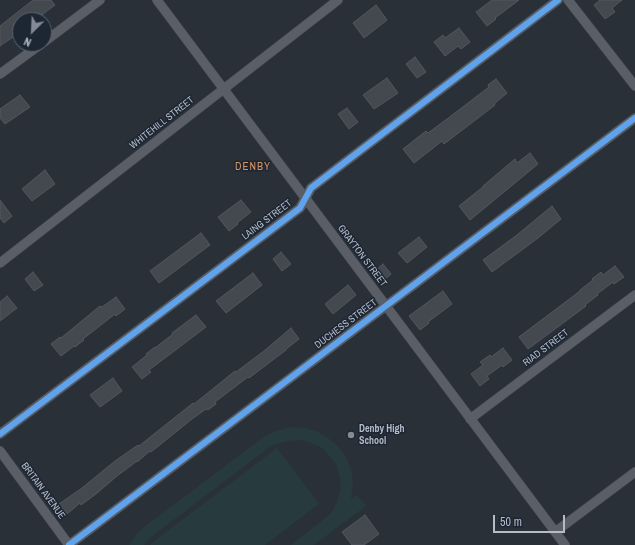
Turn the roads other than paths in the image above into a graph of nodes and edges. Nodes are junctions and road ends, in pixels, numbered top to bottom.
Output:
1 (100, 0) edge
2 (157, 0) edge
3 (338, 0) edge
4 (558, 0) edge
5 (568, 0) edge
6 (52, 36) edge
7 (30, 52) edge
8 (0, 74) edge
9 (635, 86) edge
10 (223, 89) junction
11 (635, 118) edge
12 (305, 198) junction
13 (0, 263) edge
14 (635, 295) edge
15 (386, 306) junction
16 (470, 419) junction
17 (0, 434) edge
18 (0, 451) edge
19 (635, 472) edge
20 (555, 532) junction
21 (69, 545) edge
22 (565, 545) edge

1 - 6 street
2 - 10 street, GRAYTON STREET
3 - 10 street, WHITEHILL STREET
4 - 12 street, LAING STREET
5 - 9 street
7 - 8 street
10 - 12 street, GRAYTON STREET
10 - 13 street, WHITEHILL STREET
11 - 15 street, DUCHESS STREET
12 - 15 street, GRAYTON STREET
12 - 17 street, LAING STREET
14 - 16 street, RIAD STREET
15 - 16 street, GRAYTON STREET
15 - 21 street, DUCHESS STREET
16 - 20 street, GRAYTON STREET
18 - 21 street, BRITAIN AVENUE
19 - 20 street
20 - 22 street, GRAYTON STREET

